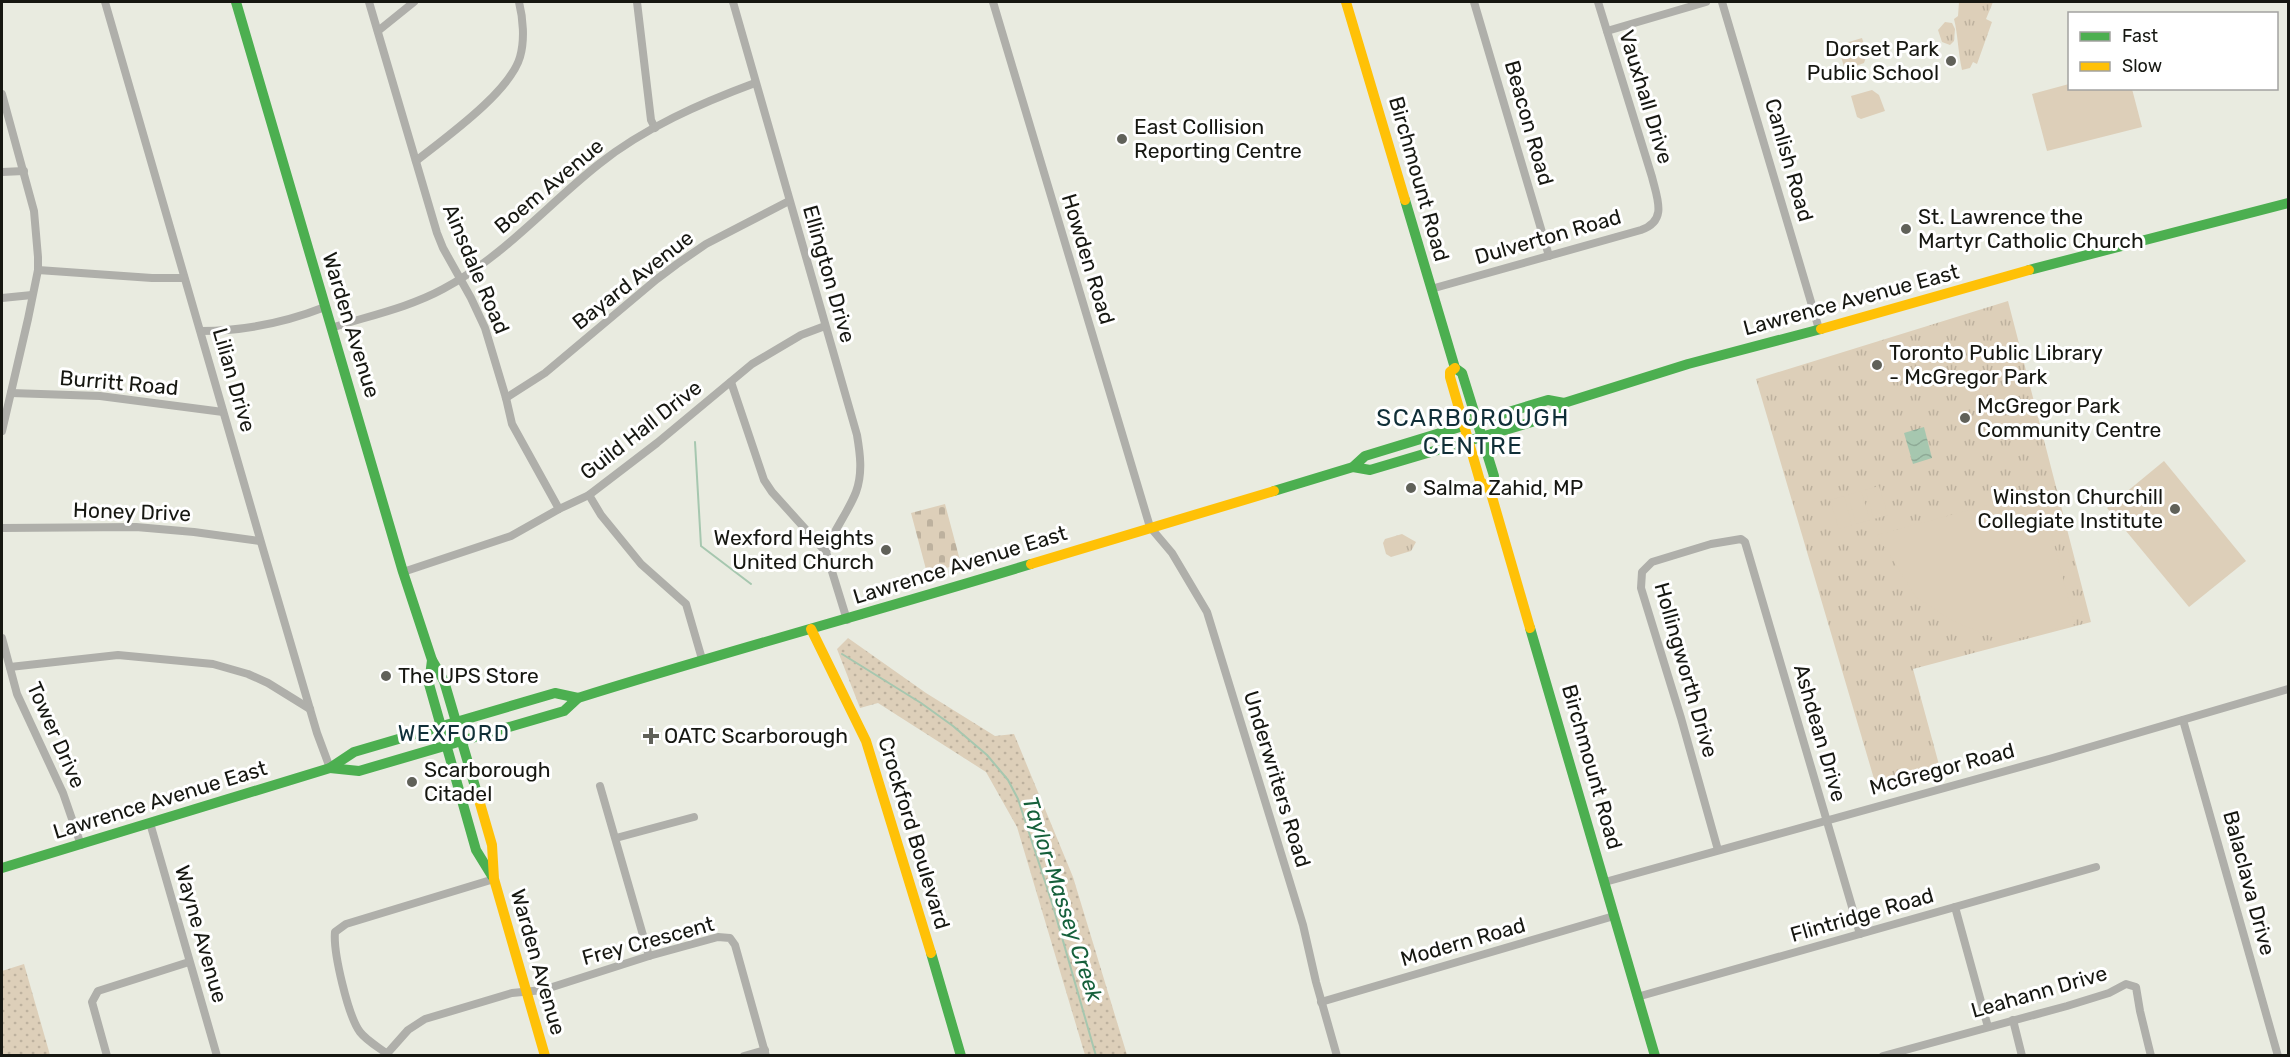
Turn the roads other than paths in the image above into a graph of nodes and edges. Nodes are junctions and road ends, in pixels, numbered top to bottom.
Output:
1 (105, 2) edge
2 (236, 2) edge
3 (369, 2) edge
4 (414, 2) edge
5 (519, 2) edge
6 (637, 2) edge
7 (733, 2) edge
8 (993, 2) edge
9 (1346, 2) edge
10 (1474, 2) edge
11 (1598, 2) edge
12 (1706, 2) edge
13 (1722, 2) edge
14 (378, 31) junction
15 (1607, 31) junction
16 (756, 83) junction
17 (2, 94) edge
18 (655, 128) junction
19 (416, 161) junction
20 (24, 171) junction
21 (2, 172) edge
22 (789, 201) junction
23 (2289, 203) edge
24 (1659, 204) joint
25 (1550, 256) junction
26 (38, 270) junction
27 (184, 278) junction
28 (460, 278) junction
29 (1431, 289) junction
30 (32, 295) junction
31 (2, 298) edge
32 (325, 307) junction
33 (825, 326) junction
34 (331, 328) junction
35 (1819, 329) junction
36 (201, 331) junction
37 (1455, 368) junction
38 (732, 382) junction
39 (11, 393) junction
40 (506, 398) junction
41 (1564, 403) junction
42 (223, 412) junction
43 (1478, 422) junction
44 (1463, 426) junction
45 (2, 431) edge
46 (1482, 437) junction
47 (1468, 441) junction
48 (1353, 467) junction
49 (1490, 490) junction
50 (589, 495) junction
51 (559, 509) junction
52 (1150, 527) junction
53 (2, 528) edge
54 (260, 541) junction
55 (1745, 542) joint
56 (826, 552) junction
57 (403, 572) junction
58 (847, 620) junction
59 (811, 629) junction
60 (2, 638) edge
61 (702, 659) junction
62 (432, 660) junction
63 (9, 667) junction
64 (2289, 689) edge
65 (578, 698) junction
66 (310, 709) junction
67 (2184, 720) junction
68 (457, 721) junction
69 (441, 727) junction
70 (462, 741) junction
71 (447, 746) junction
72 (330, 768) junction
73 (600, 786) dead end
74 (694, 817) dead end
75 (1826, 819) junction
76 (150, 823) junction
77 (615, 838) junction
78 (81, 846) junction
79 (1718, 850) junction
80 (2096, 867) dead end
81 (2, 868) edge
82 (494, 879) junction
83 (1605, 882) junction
84 (1955, 907) junction
85 (1614, 916) junction
86 (1860, 934) junction
87 (649, 956) junction
88 (189, 962) junction
89 (526, 991) junction
90 (1637, 997) junction
91 (1322, 1002) junction
92 (2013, 1020) junction
93 (1988, 1027) junction
94 (766, 1053) edge
95 (385, 1054) edge
96 (108, 1056) edge
97 (217, 1056) edge
98 (545, 1056) edge
99 (744, 1056) edge
100 (961, 1056) edge
101 (1337, 1056) edge
102 (1655, 1056) edge
103 (1883, 1056) edge
104 (2022, 1056) edge
105 (2151, 1056) edge
106 (2278, 1056) edge

1 - 27 street, Lilian Drive
2 - 32 main road, Warden Avenue
3 - 14 street, Ainsdale Road
4 - 14 street
5 - 19 street
6 - 18 street
7 - 16 street, Ellington Drive
8 - 52 street, Howden Road
9 - 29 main road, Birchmount Road
10 - 25 street, Beacon Road
11 - 15 street, Vauxhall Drive
12 - 15 street
13 - 35 street, Canlish Road
14 - 19 street, Ainsdale Road
15 - 24 street, Vauxhall Drive
16 - 18 street, Boem Avenue
16 - 22 street, Ellington Drive
17 - 20 street
18 - 28 street, Boem Avenue
19 - 28 street, Ainsdale Road
20 - 21 street
20 - 26 street
22 - 33 street, Ellington Drive
22 - 40 street, Bayard Avenue
23 - 35 main road, Lawrence Avenue East
24 - 25 street, Dulverton Road
25 - 29 street, Dulverton Road
26 - 27 street
26 - 30 street
27 - 36 street, Lilian Drive
28 - 34 street, Boem Avenue
28 - 40 street, Ainsdale Road
29 - 37 main road, Birchmount Road
30 - 31 street
30 - 39 street
32 - 34 main road, Warden Avenue
32 - 36 street
33 - 38 street, Guild Hall Drive
33 - 56 street, Ellington Drive
34 - 57 main road, Warden Avenue
35 - 41 main road, Lawrence Avenue East
36 - 42 street, Lilian Drive
37 - 43 main road, Birchmount Road
37 - 44 main road, Birchmount Road
38 - 50 street, Guild Hall Drive
38 - 56 street
39 - 42 street, Burritt Road
39 - 45 street
40 - 51 street, Ainsdale Road
41 - 43 main road, Lawrence Avenue East
41 - 46 main road, Lawrence Avenue East
42 - 54 street, Lilian Drive
43 - 44 main road, Lawrence Avenue East
43 - 46 main road, Birchmount Road
44 - 47 main road, Birchmount Road
44 - 48 main road, Lawrence Avenue East
46 - 47 main road, Lawrence Avenue East
46 - 49 main road, Birchmount Road
47 - 48 main road, Lawrence Avenue East
47 - 49 main road, Birchmount Road
48 - 52 main road, Lawrence Avenue East
49 - 83 main road, Birchmount Road
50 - 51 street, Guild Hall Drive
50 - 61 street
51 - 57 street, Guild Hall Drive
52 - 58 main road, Lawrence Avenue East
52 - 91 street, Underwriters Road
53 - 54 street, Honey Drive
54 - 66 street, Lilian Drive
55 - 75 street, Ashdean Drive
55 - 79 street, Hollingworth Drive
56 - 58 street
57 - 62 main road, Warden Avenue
58 - 59 main road, Lawrence Avenue East
59 - 61 main road, Lawrence Avenue East
59 - 100 main road, Crockford Boulevard
60 - 63 street, Tower Drive
61 - 65 main road, Lawrence Avenue East
62 - 68 main road, Warden Avenue
62 - 69 main road, Warden Avenue
63 - 66 street
63 - 78 street, Tower Drive
64 - 67 street, McGregor Road
65 - 68 main road, Lawrence Avenue East
65 - 70 main road, Lawrence Avenue East
66 - 72 street, Lilian Drive
67 - 75 street, McGregor Road
67 - 106 street, Balaclava Drive
68 - 69 main road, Lawrence Avenue East
68 - 70 main road, Warden Avenue
69 - 71 main road, Warden Avenue
69 - 72 main road, Lawrence Avenue East
70 - 71 main road, Lawrence Avenue East
70 - 82 main road, Warden Avenue
71 - 72 main road, Lawrence Avenue East
71 - 82 main road, Warden Avenue
72 - 76 main road, Lawrence Avenue East
73 - 77 street
74 - 77 street
75 - 79 street, McGregor Road
75 - 86 street, Ashdean Drive
76 - 78 main road, Lawrence Avenue East
76 - 88 street, Wayne Avenue
77 - 87 street
78 - 81 main road, Lawrence Avenue East
79 - 83 street, McGregor Road
80 - 84 street, Flintridge Road
82 - 89 main road, Warden Avenue
82 - 95 street
83 - 85 main road, Birchmount Road
84 - 86 street, Flintridge Road
84 - 93 street
85 - 90 main road, Birchmount Road
85 - 91 street, Modern Road
86 - 90 street, Flintridge Road
87 - 89 street, Frey Crescent
87 - 94 street, Frey Crescent
88 - 96 street
88 - 97 street, Wayne Avenue
89 - 95 street, Frey Crescent
89 - 98 main road, Warden Avenue
90 - 102 main road, Birchmount Road
91 - 101 street, Underwriters Road
92 - 93 street, Leahann Drive
92 - 104 street
92 - 105 street, Leahann Drive
93 - 103 street, Leahann Drive
94 - 99 street

